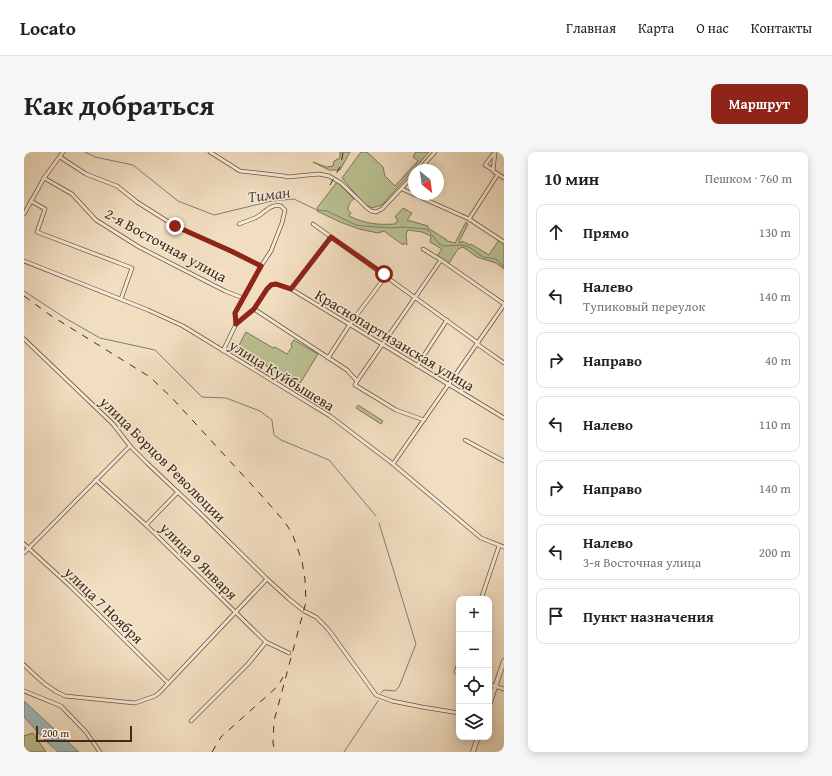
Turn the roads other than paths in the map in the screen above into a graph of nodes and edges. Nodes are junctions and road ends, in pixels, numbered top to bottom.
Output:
1 (63, 152) edge
2 (210, 152) edge
3 (435, 152) edge
4 (495, 152) edge
5 (60, 157) junction
6 (424, 164) edge
7 (493, 170) junction
8 (498, 174) junction
9 (44, 178) junction
10 (504, 178) edge
11 (408, 182) edge
12 (402, 189) junction
13 (31, 201) junction
14 (24, 214) edge
15 (469, 219) junction
16 (239, 224) dead end
17 (313, 224) dead end
18 (331, 237) junction
19 (504, 242) edge
20 (423, 249) dead end
21 (441, 260) junction
22 (24, 261) edge
23 (261, 266) junction
24 (386, 276) junction
25 (291, 289) junction
26 (416, 297) junction
27 (243, 298) junction
28 (121, 299) junction
29 (504, 305) edge
30 (254, 309) junction
31 (448, 320) junction
32 (236, 324) junction
33 (350, 324) junction
34 (24, 339) edge
35 (478, 343) junction
36 (382, 344) junction
37 (223, 351) junction
38 (328, 358) junction
39 (504, 364) edge
40 (417, 366) junction
41 (357, 381) junction
42 (448, 385) junction
43 (504, 418) edge
44 (424, 420) junction
45 (465, 440) dead end
46 (130, 446) junction
47 (504, 461) edge
48 (393, 464) junction
49 (96, 480) junction
50 (178, 492) junction
51 (146, 525) junction
52 (24, 544) edge
53 (499, 546) junction
54 (28, 548) junction
55 (504, 548) edge
56 (24, 553) edge
57 (267, 579) junction
58 (482, 596) edge
59 (235, 613) junction
60 (266, 642) junction
61 (289, 652) dead end
62 (504, 661) edge
63 (24, 664) edge
64 (168, 683) junction
65 (492, 685) edge
66 (495, 686) junction
67 (504, 689) edge
68 (24, 691) edge
69 (489, 704) edge
70 (456, 713) edge
71 (191, 721) dead end
72 (477, 740) edge
73 (100, 752) edge
74 (473, 752) edge

1 - 5 street
2 - 12 street
3 - 6 street
4 - 7 street
4 - 7 street
5 - 9 street
5 - 23 street
7 - 8 street
8 - 10 street
8 - 15 street
9 - 13 street
9 - 27 street, 2-я Восточная улица
11 - 12 street
12 - 15 street
13 - 14 street
13 - 28 street
15 - 19 street
16 - 23 street
17 - 18 street
18 - 24 street
18 - 25 street
20 - 21 street
21 - 26 street
21 - 29 street
22 - 28 street, улица Куйбышева
23 - 27 street
24 - 26 street
24 - 33 street
25 - 30 street, Краснопартизанская улица
25 - 33 street, Краснопартизанская улица
26 - 31 street
26 - 36 street
27 - 32 street
28 - 37 street, улица Куйбышева
29 - 35 street
30 - 32 street
30 - 38 street
31 - 35 street
31 - 40 street
32 - 37 street
33 - 36 street, Краснопартизанская улица
33 - 38 street
34 - 46 street, улица Борцов Революции
35 - 39 street
35 - 42 street
36 - 40 street, Краснопартизанская улица
36 - 41 street
37 - 48 street, улица Куйбышева
38 - 41 street
40 - 42 street, Краснопартизанская улица
41 - 44 street
42 - 43 street, Краснопартизанская улица
42 - 44 street
44 - 48 street
45 - 47 street
46 - 49 street
46 - 50 street, улица Борцов Революции
48 - 53 street, улица Куйбышева
49 - 51 street, улица 9 Января
49 - 54 street
50 - 51 street
50 - 57 street, улица Борцов Революции
51 - 59 street, улица 9 Января
52 - 54 street, улица 7 Ноября
53 - 55 street, улица Куйбышева
53 - 58 street
54 - 56 street
54 - 64 street, улица 7 Ноября
57 - 59 street
57 - 70 street, улица Борцов Революции
59 - 60 street, улица 9 Января
59 - 64 street
60 - 61 street, улица 9 Января
60 - 71 street
62 - 66 street
63 - 64 street
65 - 66 street
66 - 67 street
66 - 69 street
68 - 73 street
72 - 74 street

